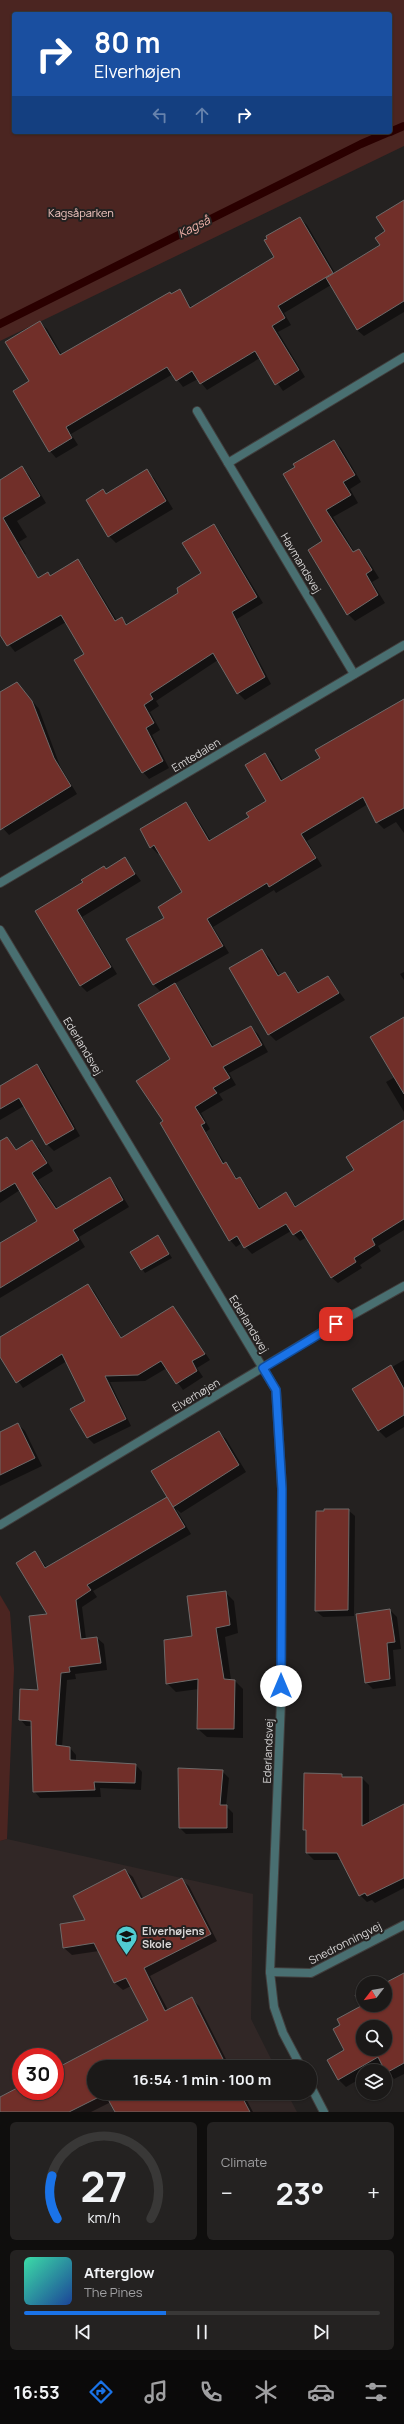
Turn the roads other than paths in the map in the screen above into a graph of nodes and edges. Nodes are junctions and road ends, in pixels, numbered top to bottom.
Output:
1 (404, 357) edge
2 (198, 411) dead end
3 (228, 463) junction
4 (404, 644) edge
5 (354, 674) junction
6 (0, 884) edge
7 (0, 930) edge
8 (404, 1286) edge
9 (263, 1368) junction
10 (0, 1525) edge
11 (404, 1925) edge
12 (270, 1972) junction
13 (297, 2060) edge
14 (317, 2098) edge
15 (324, 2112) edge

1 - 3 street
2 - 3 street, Havmandsvej
3 - 5 street, Havmandsvej
4 - 5 street, Emtedalen
5 - 6 street, Emtedalen
7 - 9 street, Ederlandsvej
8 - 9 street, Elverhøjen
9 - 10 street, Elverhøjen
9 - 12 street, Ederlandsvej
11 - 12 street, Snedronningvej
12 - 13 street, Ederlandsvej
14 - 15 street

